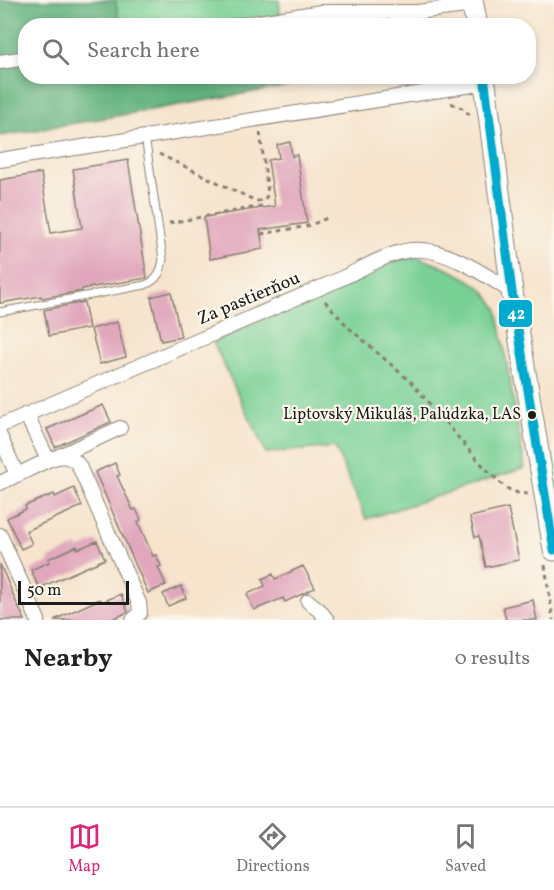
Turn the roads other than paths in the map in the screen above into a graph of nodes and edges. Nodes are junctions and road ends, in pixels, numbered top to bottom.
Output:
1 (474, 10) edge
2 (284, 18) edge
3 (18, 59) edge
4 (0, 62) edge
5 (460, 84) edge
6 (485, 84) edge
7 (146, 142) junction
8 (0, 160) edge
9 (512, 292) junction
10 (0, 312) edge
11 (26, 414) junction
12 (0, 426) edge
13 (120, 428) dead end
14 (0, 436) edge
15 (52, 459) junction
16 (17, 475) junction
17 (0, 483) edge
18 (0, 535) edge
19 (549, 557) edge
20 (308, 601) dead end
21 (38, 620) edge
22 (133, 620) edge
23 (327, 620) edge

1 - 2 street
3 - 4 street
5 - 7 street
6 - 9 main road
7 - 8 street
7 - 10 lane
9 - 11 street, Za pastierňou
9 - 19 main road
11 - 12 street, Za pastierňou
11 - 15 street
13 - 15 street
14 - 16 street
15 - 16 street
15 - 22 street
16 - 17 street
18 - 21 street
20 - 23 street

